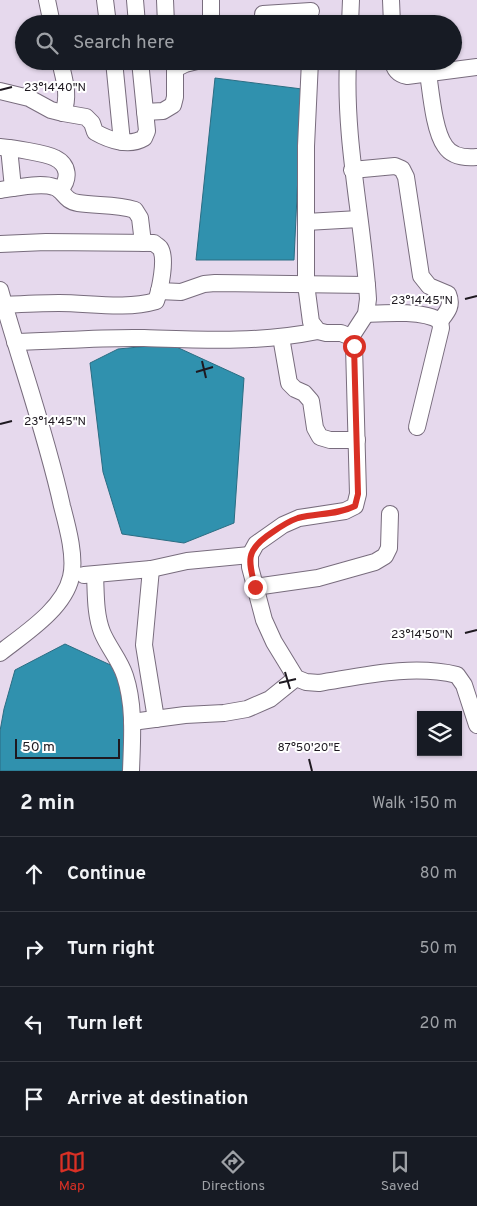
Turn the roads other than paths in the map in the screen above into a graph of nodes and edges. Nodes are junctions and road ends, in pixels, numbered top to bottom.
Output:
1 (47, 0) edge
2 (105, 0) edge
3 (134, 0) edge
4 (165, 0) edge
5 (211, 0) edge
6 (351, 0) edge
7 (391, 0) edge
8 (311, 12) edge
9 (263, 13) edge
10 (50, 15) edge
11 (107, 15) edge
12 (136, 15) edge
13 (166, 15) edge
14 (211, 15) edge
15 (350, 15) edge
16 (392, 15) edge
17 (477, 67) edge
18 (462, 69) edge
19 (62, 70) edge
20 (115, 70) edge
21 (141, 70) edge
22 (174, 70) edge
23 (310, 70) edge
24 (347, 70) edge
25 (396, 70) edge
26 (452, 70) edge
27 (428, 73) junction
28 (0, 91) edge
29 (145, 112) junction
30 (63, 113) junction
31 (122, 142) junction
32 (4, 148) edge
33 (477, 157) edge
34 (352, 170) junction
35 (7, 189) edge
36 (60, 190) junction
37 (359, 219) junction
38 (306, 222) junction
39 (143, 243) junction
40 (0, 244) edge
41 (306, 284) junction
42 (367, 285) junction
43 (159, 291) junction
44 (2, 298) edge
45 (366, 314) junction
46 (440, 321) junction
47 (318, 330) junction
48 (281, 337) junction
49 (352, 337) junction
50 (15, 342) junction
51 (417, 427) dead end
52 (357, 440) junction
53 (390, 514) dead end
54 (250, 555) junction
55 (151, 569) junction
56 (95, 575) junction
57 (71, 576) junction
58 (255, 587) junction
59 (0, 653) edge
60 (296, 678) junction
61 (156, 719) junction
62 (132, 722) junction
63 (477, 725) edge
64 (132, 771) edge

1 - 10 street
2 - 11 street
3 - 12 street
4 - 13 street
5 - 14 street
6 - 15 street
7 - 16 street
8 - 9 street
17 - 18 street
19 - 30 street
20 - 31 street
21 - 29 street
22 - 29 street
23 - 38 street
24 - 34 street
25 - 27 street
26 - 27 street
27 - 33 street
28 - 30 street
29 - 31 street
30 - 31 street
32 - 35 street
32 - 36 street
34 - 37 street
34 - 46 street
35 - 36 street
36 - 39 street
37 - 38 street
37 - 42 street
38 - 41 street
39 - 40 street
39 - 43 street
41 - 42 street
41 - 43 street
41 - 47 street
42 - 45 street
43 - 44 street
44 - 50 street
45 - 46 street
45 - 49 street
46 - 51 street
47 - 48 street
47 - 49 street
48 - 50 street
48 - 52 street
49 - 52 street
50 - 57 street
52 - 54 street
53 - 58 street
54 - 55 street
54 - 58 street
55 - 56 street
55 - 61 street
56 - 57 street
56 - 62 street
57 - 59 street
58 - 60 street
60 - 61 street
60 - 63 street
61 - 62 street
62 - 64 street

